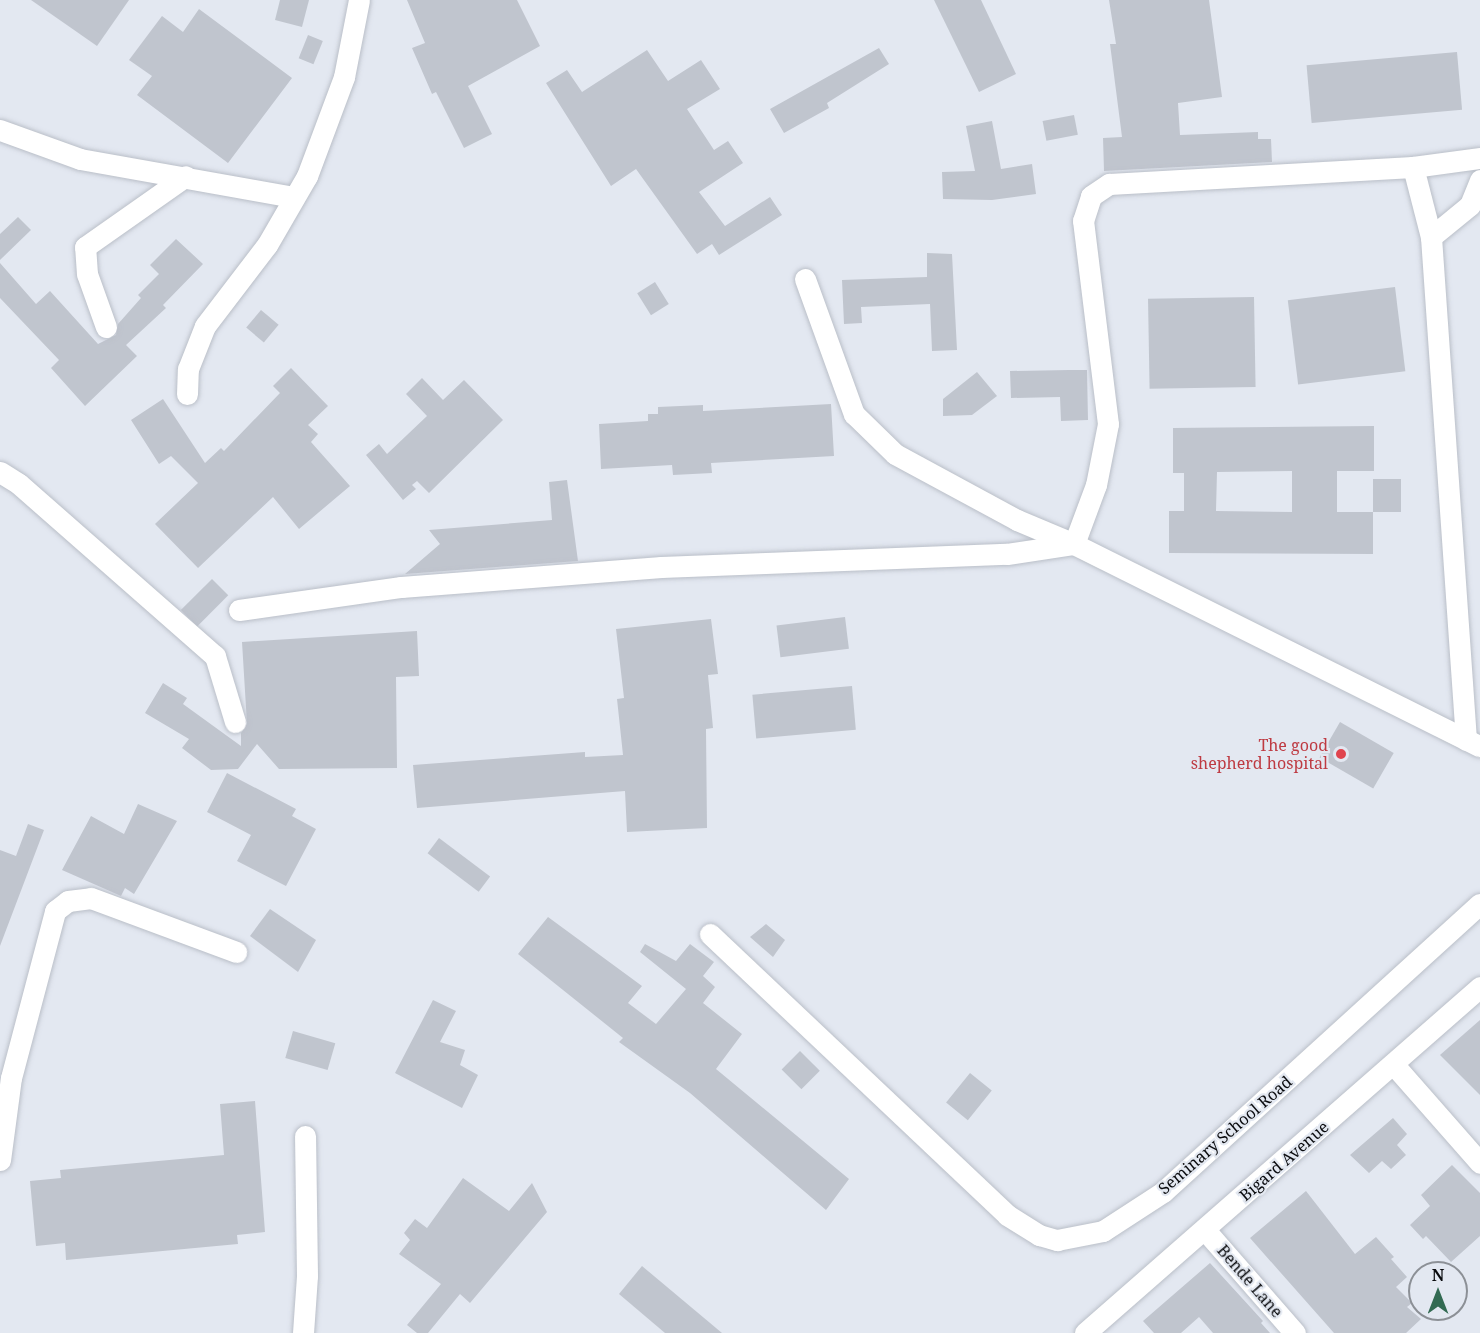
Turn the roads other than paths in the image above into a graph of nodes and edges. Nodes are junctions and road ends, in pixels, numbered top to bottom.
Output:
1 (359, 0) edge
2 (0, 130) edge
3 (1480, 158) edge
4 (1413, 167) junction
5 (186, 176) junction
6 (1480, 180) edge
7 (293, 197) junction
8 (1431, 237) junction
9 (805, 279) dead end
10 (106, 327) dead end
11 (187, 394) dead end
12 (0, 472) edge
13 (1074, 544) junction
14 (239, 610) dead end
15 (235, 722) dead end
16 (1473, 743) edge
17 (1480, 904) edge
18 (710, 934) dead end
19 (236, 952) dead end
20 (1480, 987) edge
21 (1394, 1065) junction
22 (5, 1074) edge
23 (305, 1136) dead end
24 (0, 1160) edge
25 (1480, 1163) edge
26 (1205, 1230) junction
27 (303, 1333) edge
28 (1086, 1333) edge
29 (1295, 1333) edge

1 - 7 street
2 - 5 street
3 - 4 street
4 - 8 street
4 - 13 street
5 - 7 street
5 - 10 street
6 - 8 street
7 - 11 street
8 - 16 street
9 - 13 street
12 - 15 street
13 - 14 street
13 - 16 street
17 - 18 street, Seminary School Road
19 - 22 street
20 - 21 street, Bigard Avenue
21 - 25 street
21 - 26 street, Bigard Avenue
22 - 24 street
23 - 27 street
26 - 28 street, Bigard Avenue
26 - 29 street, Bende Lane

